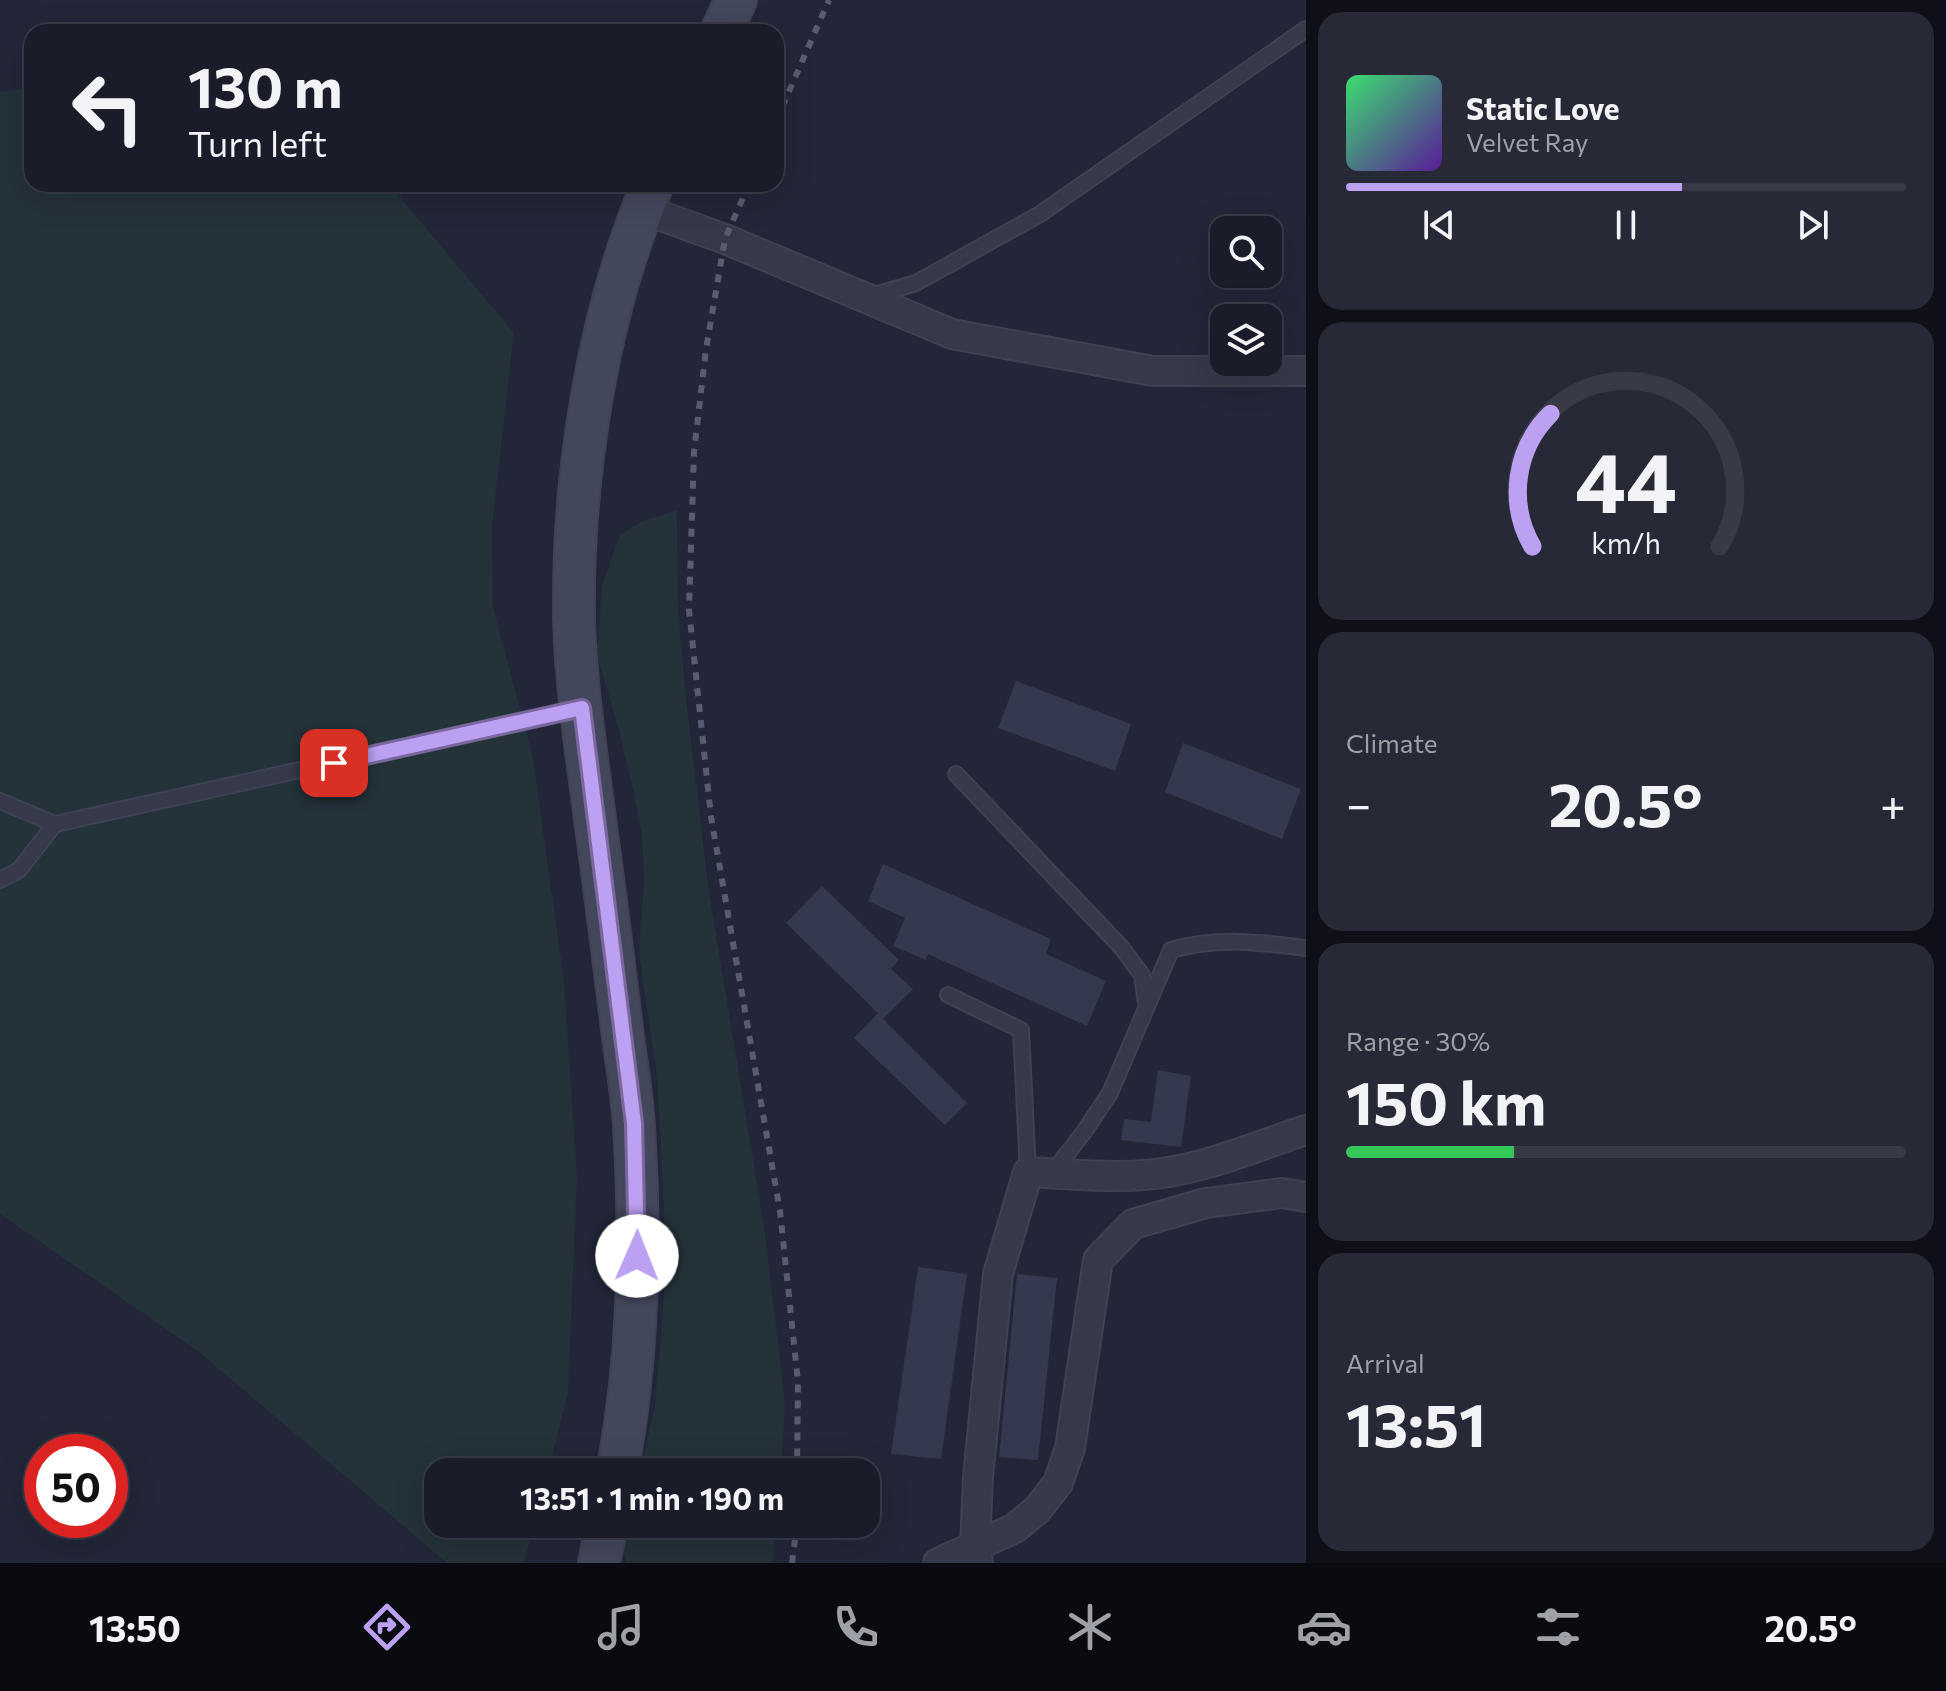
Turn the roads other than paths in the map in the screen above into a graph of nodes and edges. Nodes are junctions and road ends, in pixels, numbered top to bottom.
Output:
1 (736, 0) edge
2 (725, 24) edge
3 (1306, 29) edge
4 (647, 197) edge
5 (863, 298) junction
6 (1306, 371) edge
7 (582, 708) junction
8 (956, 774) dead end
9 (0, 801) edge
10 (55, 824) junction
11 (0, 880) edge
12 (1306, 948) edge
13 (948, 995) dead end
14 (1147, 1004) junction
15 (1306, 1130) edge
16 (1040, 1172) junction
17 (1306, 1197) edge
18 (619, 1458) edge
19 (604, 1538) edge
20 (976, 1555) edge
21 (599, 1563) edge
22 (938, 1563) edge

1 - 2 main road
3 - 5 lane
4 - 5 street
4 - 7 main road
5 - 6 street
7 - 10 lane
7 - 18 main road
8 - 14 lane
9 - 10 lane
10 - 11 lane
12 - 14 lane
13 - 16 lane
14 - 16 lane
15 - 16 street
16 - 20 street
17 - 20 street
19 - 21 main road
20 - 22 street

